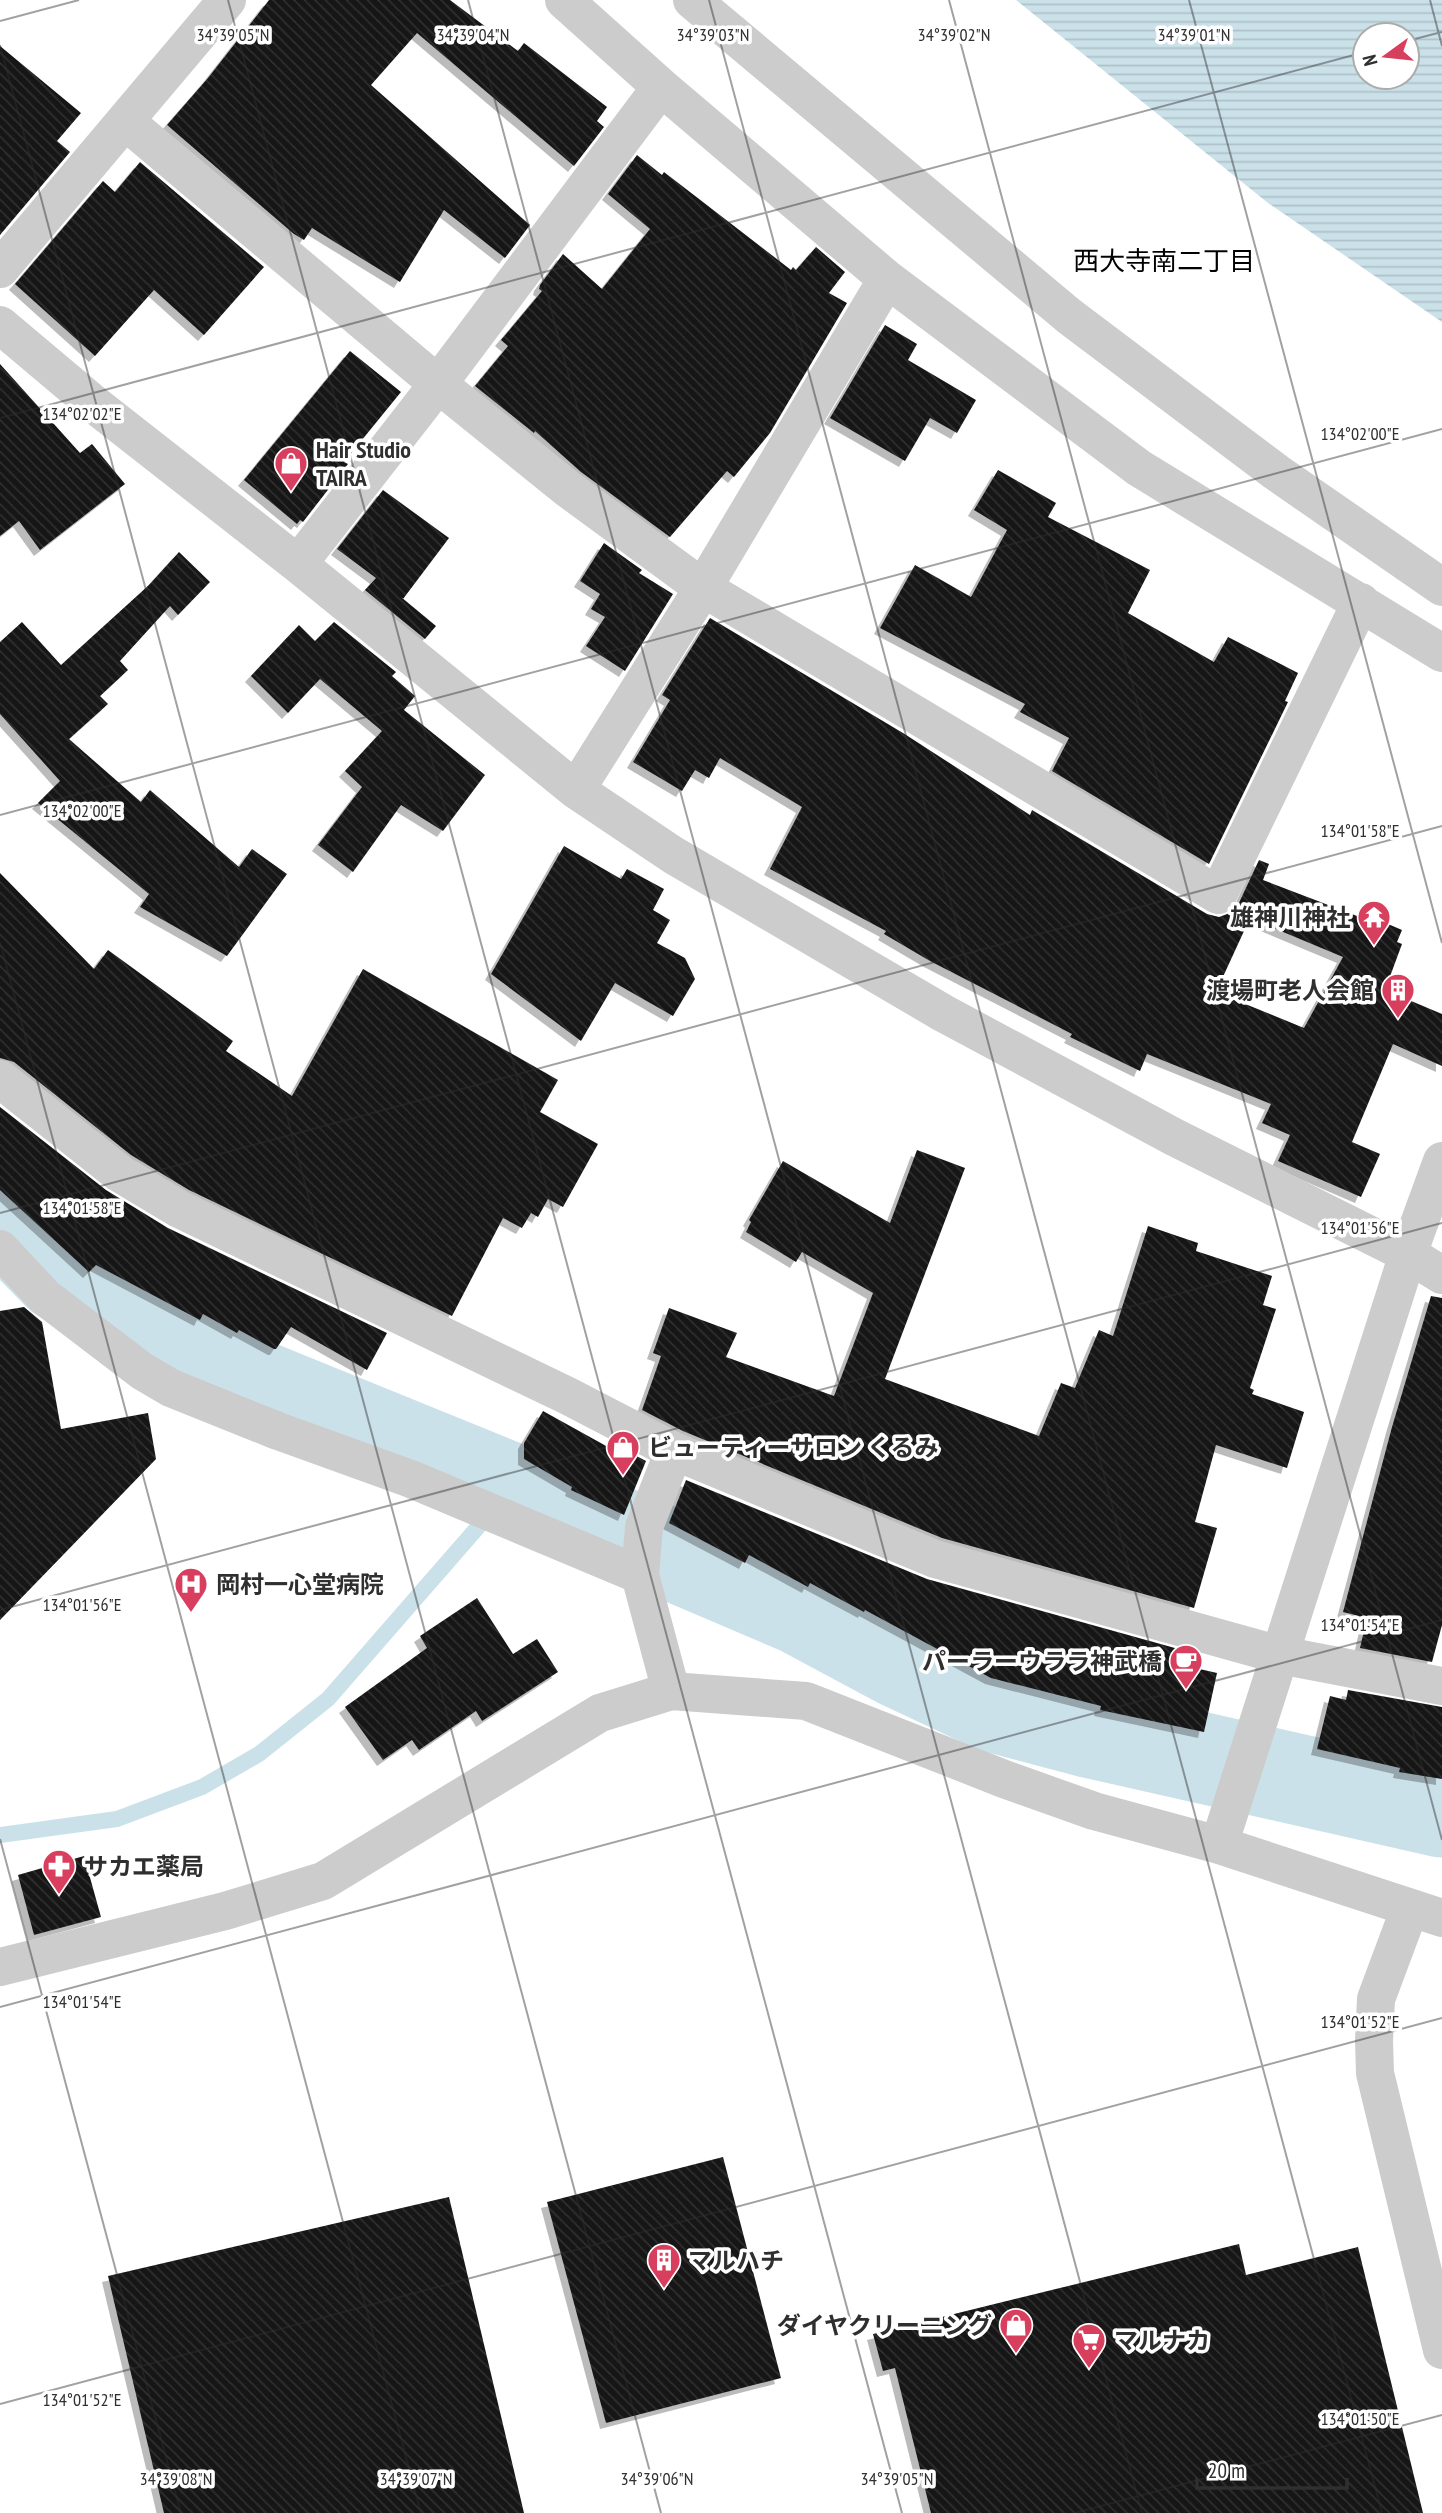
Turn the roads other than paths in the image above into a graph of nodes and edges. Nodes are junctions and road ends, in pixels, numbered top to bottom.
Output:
1 (227, 0) edge
2 (564, 0) edge
3 (692, 0) edge
4 (661, 87) junction
5 (125, 121) junction
6 (0, 269) edge
7 (887, 278) junction
8 (0, 325) edge
9 (438, 384) junction
10 (298, 564) junction
11 (1442, 587) edge
12 (703, 588) junction
13 (1361, 603) junction
14 (1442, 653) edge
15 (576, 790) junction
16 (0, 1079) edge
17 (1442, 1161) edge
18 (0, 1249) edge
19 (1408, 1254) junction
20 (1442, 1275) edge
21 (674, 1451) junction
22 (641, 1554) junction
23 (1280, 1655) junction
24 (1442, 1686) edge
25 (671, 1691) junction
26 (1219, 1845) junction
27 (1426, 1913) edge
28 (0, 1967) edge
29 (1442, 2350) edge

1 - 5 street
2 - 4 street
3 - 11 street
4 - 7 street
4 - 9 street
5 - 6 street
5 - 9 street
7 - 12 street
7 - 13 street
8 - 10 street
9 - 10 street
9 - 12 street
10 - 15 street
12 - 13 street
12 - 15 street
13 - 14 street
15 - 19 street
16 - 21 street
17 - 19 street
18 - 22 street
19 - 20 street
19 - 23 street
21 - 22 street
21 - 23 street
22 - 25 street
23 - 24 street
23 - 26 street
25 - 26 street
25 - 28 street
26 - 27 street
27 - 29 street

